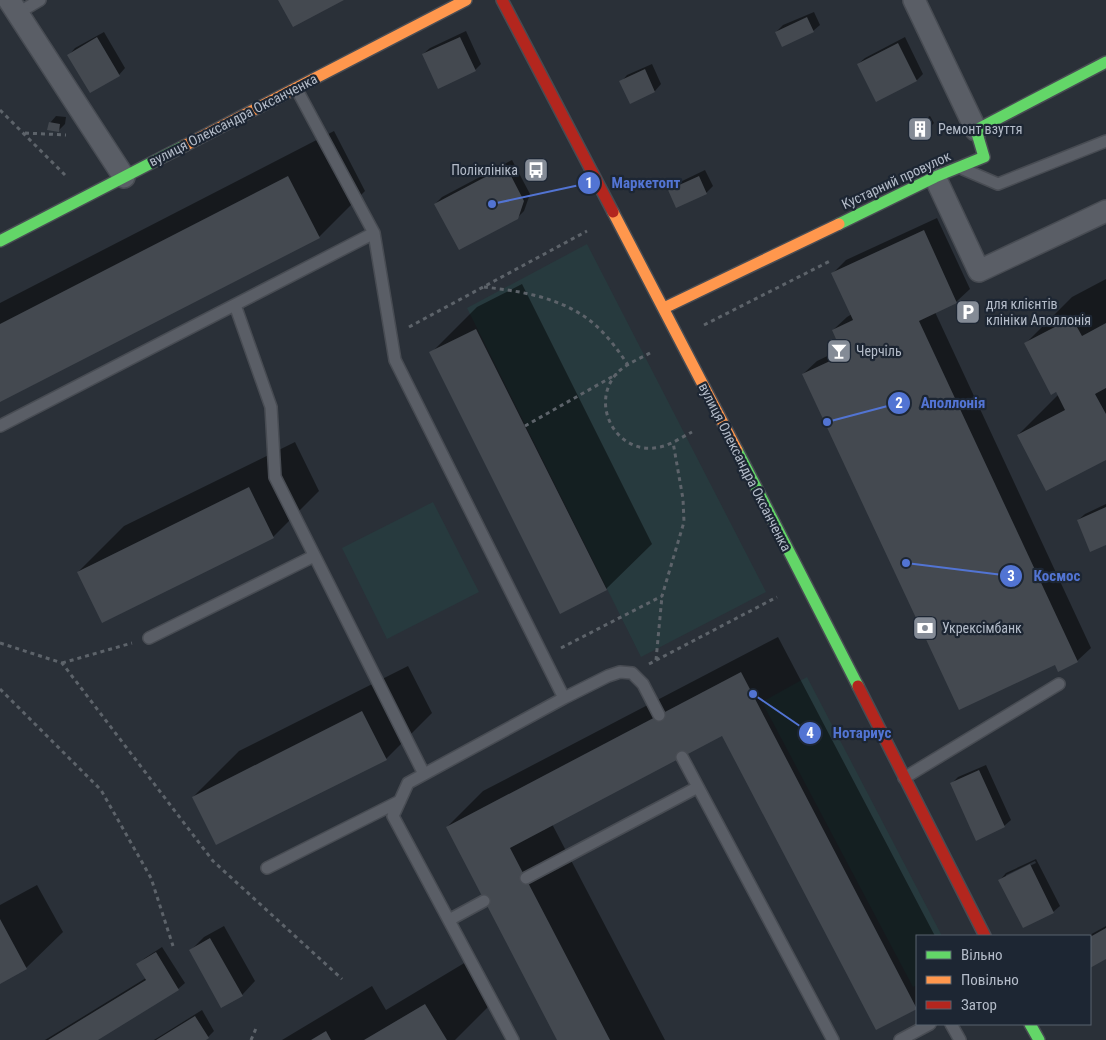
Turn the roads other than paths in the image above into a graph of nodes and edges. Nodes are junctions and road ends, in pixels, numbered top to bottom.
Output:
1 (40, 0) edge
2 (466, 0) edge
3 (502, 0) edge
4 (914, 0) edge
5 (14, 6) edge
6 (1106, 62) edge
7 (296, 88) junction
8 (976, 130) junction
9 (1106, 141) edge
10 (959, 167) junction
11 (935, 176) junction
12 (124, 177) junction
13 (1106, 212) edge
14 (374, 233) junction
15 (0, 241) edge
16 (235, 305) junction
17 (664, 308) junction
18 (0, 426) edge
19 (314, 556) junction
20 (149, 638) road end
21 (1059, 684) dead end
22 (564, 698) junction
23 (659, 715) dead end
24 (682, 757) dead end
25 (424, 774) junction
26 (904, 778) junction
27 (698, 786) junction
28 (400, 801) junction
29 (267, 868) dead end
30 (526, 878) dead end
31 (484, 901) dead end
32 (449, 920) junction
33 (984, 935) edge
34 (928, 1025) edge
35 (952, 1025) edge
36 (1030, 1025) edge
37 (513, 1040) edge
38 (833, 1040) edge
39 (900, 1040) edge
40 (960, 1040) edge
41 (1038, 1040) edge

1 - 5 lane
2 - 7 street, вулиця Олександра Оксанченка
3 - 17 street, вулиця Олександра Оксанченка
4 - 8 street
5 - 12 street
6 - 8 street
7 - 12 street, вулиця Олександра Оксанченка
7 - 14 lane
8 - 10 street, Кустарний провулок
9 - 10 lane
10 - 11 street, Кустарний провулок
11 - 13 street
11 - 17 street, Кустарний провулок
12 - 15 street, вулиця Олександра Оксанченка
14 - 16 lane
14 - 22 lane
16 - 18 lane
16 - 19 lane
17 - 26 street, вулиця Олександра Оксанченка
19 - 20 lane
19 - 25 lane
21 - 26 lane
22 - 23 lane
22 - 25 lane
24 - 27 lane
25 - 28 lane
26 - 33 street, вулиця Олександра Оксанченка
27 - 30 lane
27 - 38 lane
28 - 29 lane
28 - 32 lane
31 - 32 lane
32 - 37 lane
34 - 39 lane
35 - 40 lane
36 - 41 street

